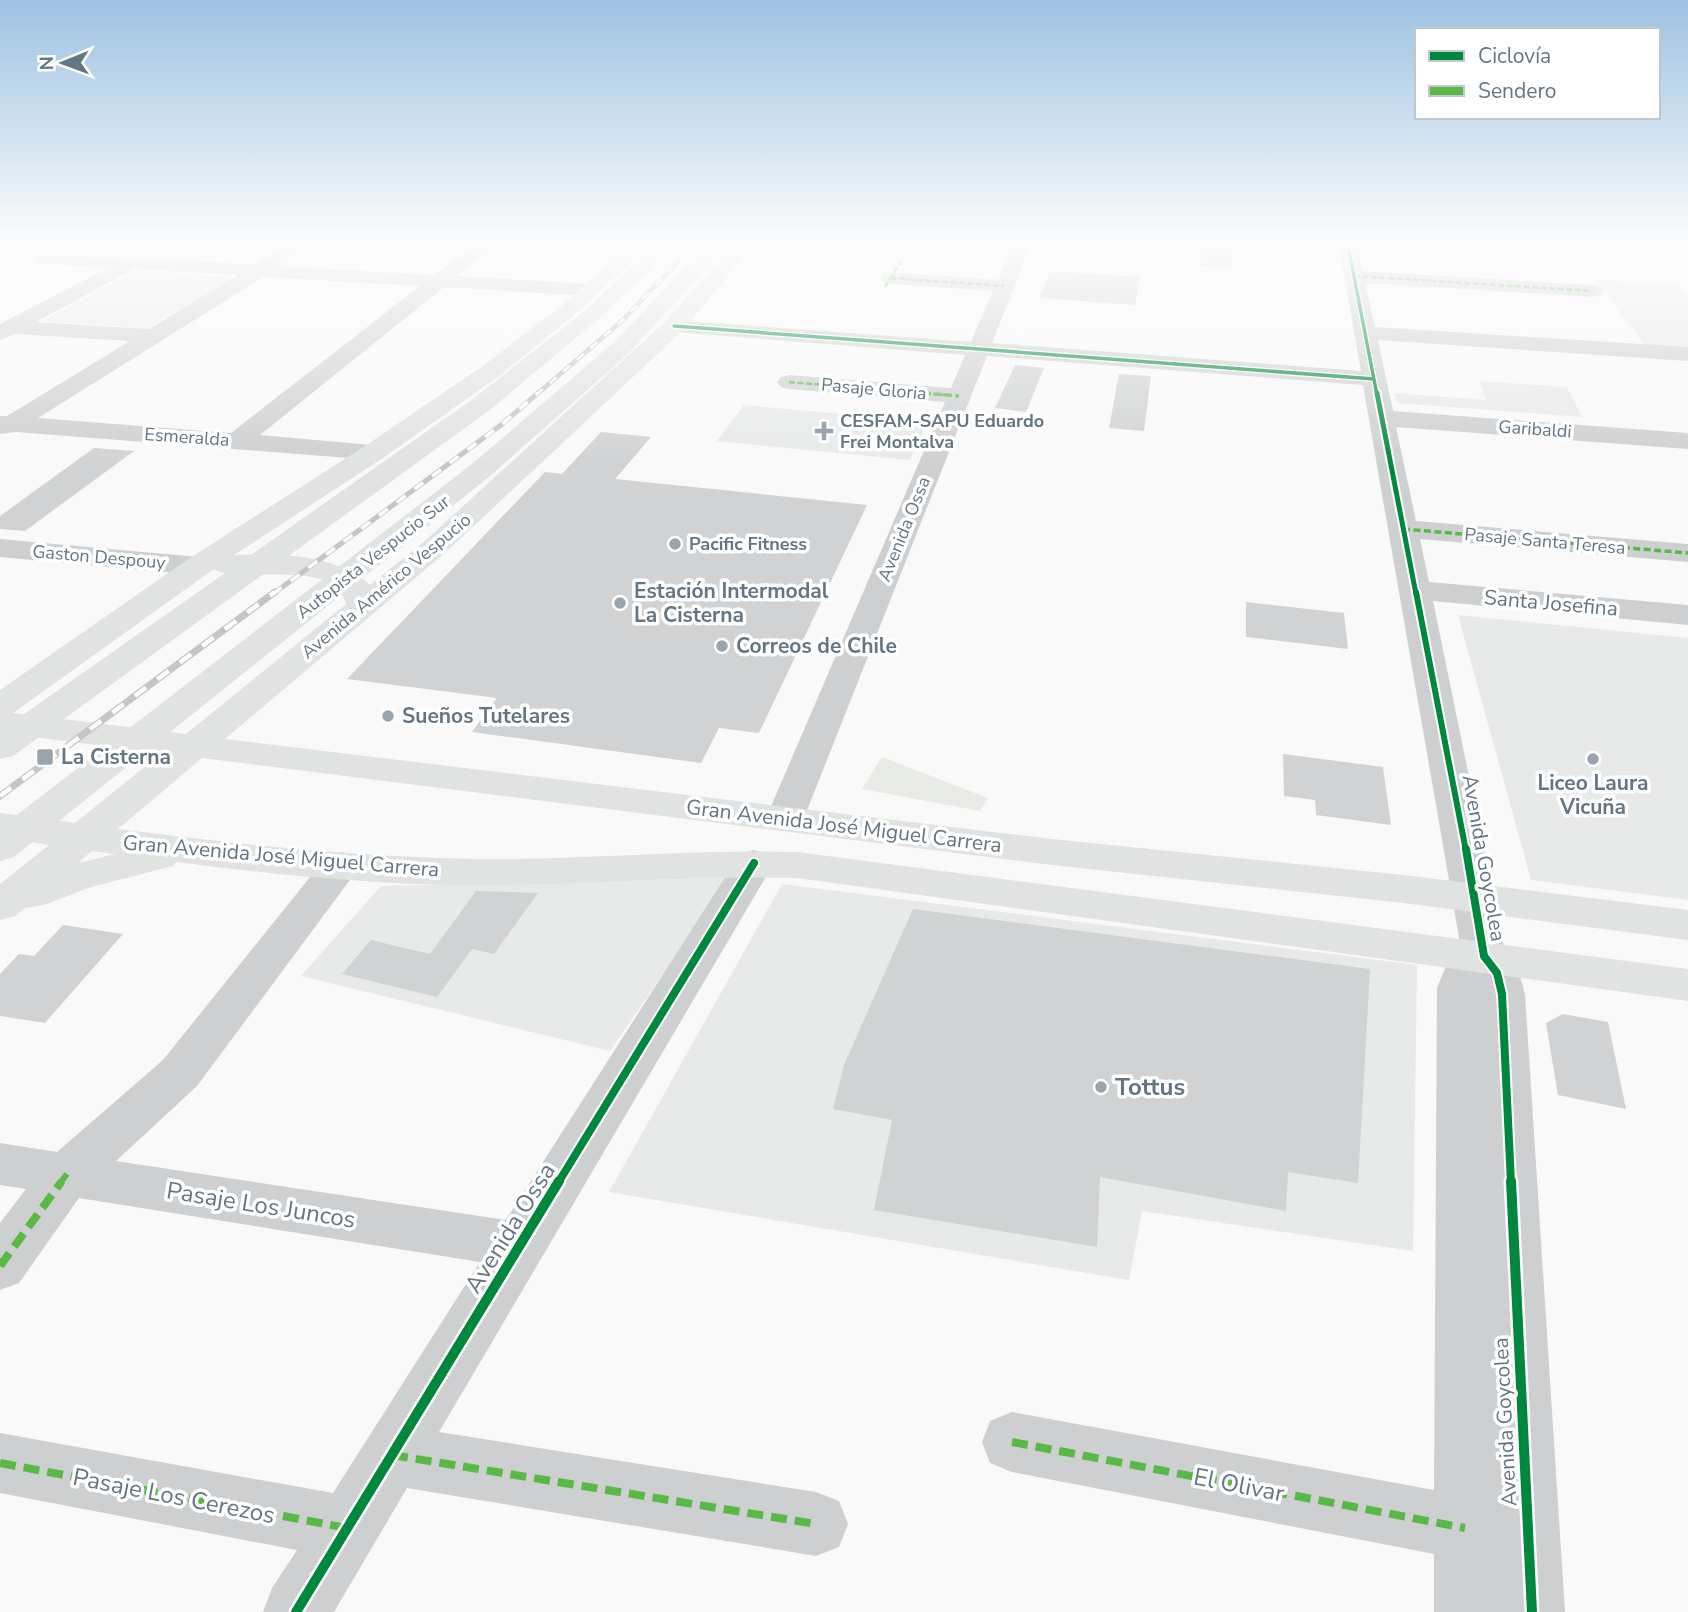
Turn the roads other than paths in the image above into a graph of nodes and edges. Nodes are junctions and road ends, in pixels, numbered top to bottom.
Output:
1 (33, 315) edge
2 (187, 315) edge
3 (396, 315) edge
4 (559, 315) edge
5 (591, 315) edge
6 (652, 315) edge
7 (683, 315) edge
8 (992, 315) edge
9 (1362, 315) edge
10 (674, 326) junction
11 (6, 330) edge
12 (1365, 333) junction
13 (153, 336) junction
14 (978, 349) junction
15 (1688, 354) edge
16 (1374, 379) junction
17 (789, 382) dead end
18 (959, 396) junction
19 (1381, 418) junction
20 (4, 426) edge
21 (237, 441) junction
22 (1688, 441) edge
23 (374, 452) junction
24 (1403, 529) junction
25 (0, 548) edge
26 (1688, 553) edge
27 (205, 568) junction
28 (1415, 590) junction
29 (360, 598) junction
30 (1688, 615) edge
31 (73, 655) junction
32 (0, 681) edge
33 (268, 686) junction
34 (0, 706) edge
35 (0, 722) edge
36 (181, 743) junction
37 (0, 748) edge
38 (328, 761) junction
39 (785, 818) junction
40 (0, 825) edge
41 (68, 835) junction
42 (0, 848) edge
43 (196, 852) junction
44 (754, 863) junction
45 (341, 865) junction
46 (1474, 897) junction
47 (0, 907) edge
48 (1688, 925) edge
49 (1484, 956) junction
50 (1688, 985) edge
51 (0, 1164) edge
52 (67, 1174) junction
53 (522, 1246) junction
54 (0, 1266) edge
55 (1012, 1442) dead end
56 (392, 1455) junction
57 (0, 1463) edge
58 (816, 1524) dead end
59 (348, 1528) junction
60 (1465, 1528) junction
61 (296, 1612) edge
62 (1467, 1612) edge
63 (1532, 1612) edge

1 - 11 street
2 - 13 street
3 - 21 street
4 - 23 main road
5 - 37 main road
6 - 42 main road, Autopista Vespucio Sur
7 - 10 main road, Avenida Américo Vespucio
8 - 14 street, Avenida Ossa
9 - 12 street, Avenida Goycolea
10 - 14 street
10 - 29 main road, Avenida Américo Vespucio
11 - 13 street
12 - 15 street
12 - 16 street, Avenida Goycolea
13 - 20 street
14 - 16 street
14 - 18 street, Avenida Ossa
16 - 19 street, Avenida Goycolea
17 - 18 street, Pasaje Gloria
18 - 39 street, Avenida Ossa
19 - 22 street, Garibaldi
19 - 24 street, Avenida Goycolea
20 - 21 street, Esmeralda
21 - 23 street, Esmeralda
23 - 27 main road
24 - 26 street, Pasaje Santa Teresa
24 - 28 street, Avenida Goycolea
25 - 27 street, Gaston Despouy
27 - 29 main road
27 - 31 main road
28 - 30 street, Santa Josefina
28 - 46 street, Avenida Goycolea
29 - 33 main road, Avenida Américo Vespucio
31 - 32 main road
31 - 34 main road
33 - 36 main road, Avenida Américo Vespucio
33 - 38 main road
35 - 36 main road, Gran Avenida José Miguel Carrera
36 - 38 main road, Gran Avenida José Miguel Carrera
36 - 41 main road, Avenida Américo Vespucio
38 - 39 main road, Gran Avenida José Miguel Carrera
39 - 46 main road, Gran Avenida José Miguel Carrera
40 - 41 main road, Gran Avenida José Miguel Carrera
41 - 43 main road, Gran Avenida José Miguel Carrera
41 - 47 main road, Avenida Américo Vespucio
43 - 45 main road, Gran Avenida José Miguel Carrera
43 - 47 main road
44 - 45 main road, Gran Avenida José Miguel Carrera
44 - 49 main road, Gran Avenida José Miguel Carrera
44 - 53 street, Avenida Ossa
45 - 52 street
46 - 48 main road, Gran Avenida José Miguel Carrera
46 - 49 street, Avenida Goycolea
49 - 50 main road, Gran Avenida José Miguel Carrera
49 - 60 street, Avenida Goycolea
49 - 63 street, Avenida Goycolea
51 - 52 street, Pasaje Los Juncos
52 - 53 street, Pasaje Los Juncos
52 - 54 street
53 - 56 street, Avenida Ossa
55 - 60 street, El Olivar
56 - 58 street
56 - 59 street, Avenida Ossa
57 - 59 street, Pasaje Los Cerezos
59 - 61 street, Avenida Ossa
60 - 62 street, Avenida Goycolea

